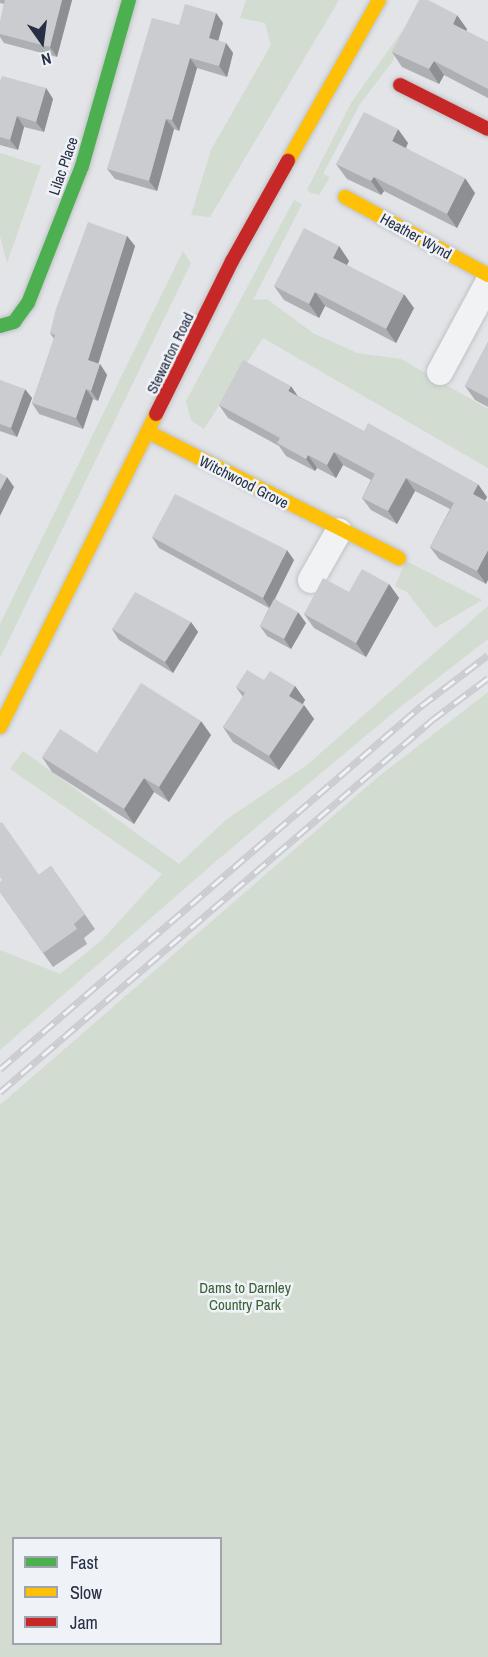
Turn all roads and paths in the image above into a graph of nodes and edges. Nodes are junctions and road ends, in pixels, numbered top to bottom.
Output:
1 (129, 0) edge
2 (380, 0) edge
3 (400, 85) dead end
4 (488, 129) edge
5 (345, 197) dead end
6 (488, 275) edge
7 (488, 283) edge
8 (0, 326) edge
9 (440, 372) dead end
10 (148, 432) junction
11 (339, 531) junction
12 (399, 558) dead end
13 (311, 580) dead end
14 (0, 727) edge

1 - 8 street, Lilac Place
2 - 10 street, Stewarton Road
3 - 4 street
5 - 6 street, Heather Wynd
7 - 9 street
10 - 11 street, Witchwood Grove
10 - 14 street, Stewarton Road
11 - 12 street, Witchwood Grove
11 - 13 street

